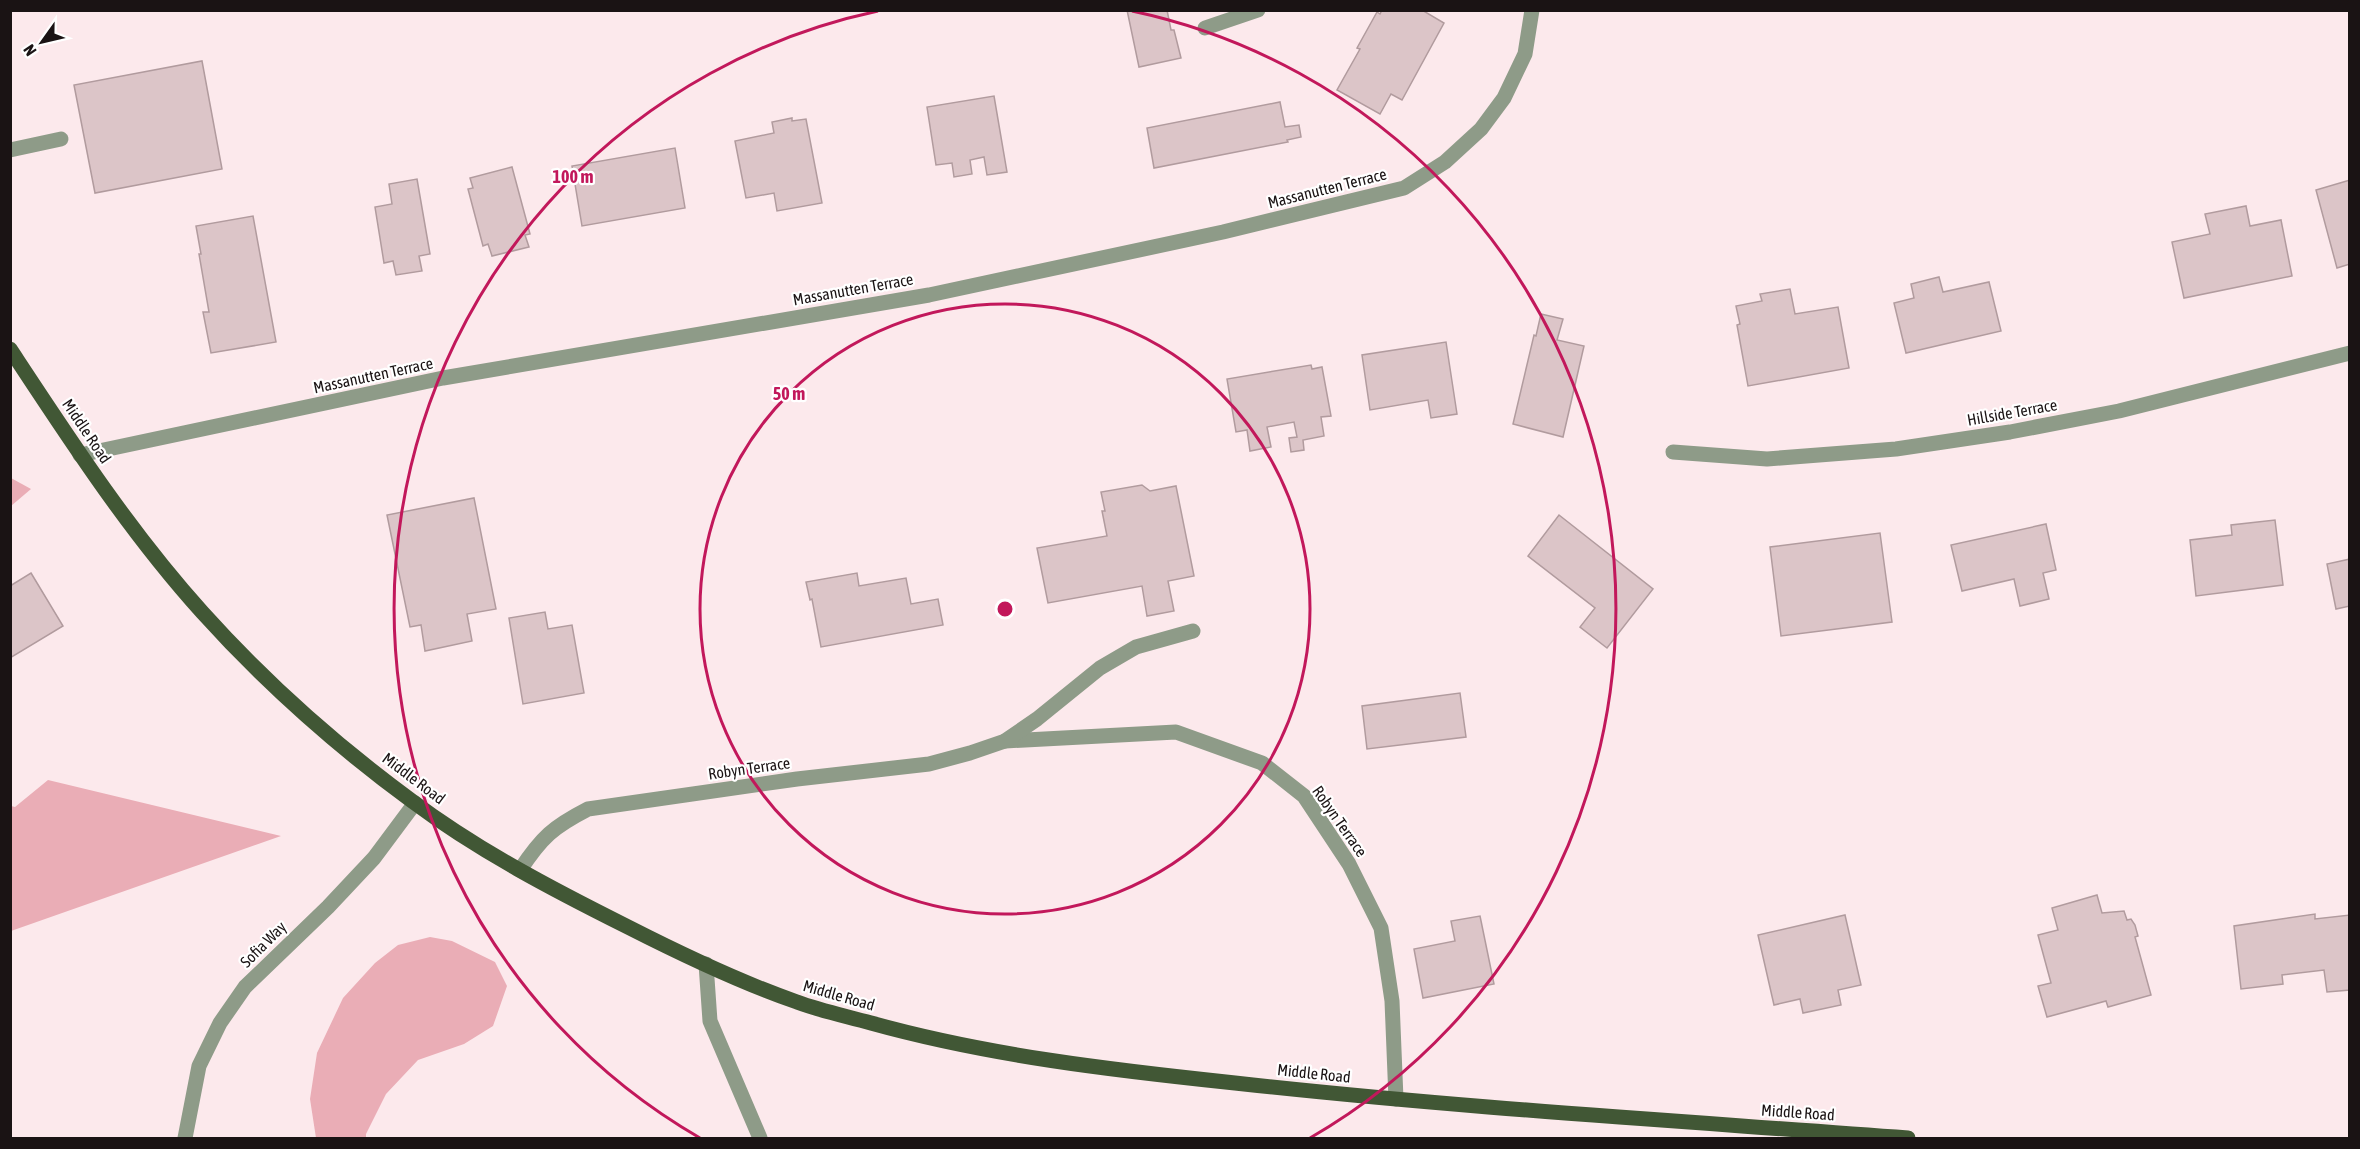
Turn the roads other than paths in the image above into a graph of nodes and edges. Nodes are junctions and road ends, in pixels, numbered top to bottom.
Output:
1 (1258, 10) edge
2 (1532, 10) edge
3 (1205, 28) dead end
4 (61, 139) dead end
5 (10, 150) edge
6 (10, 348) edge
7 (2349, 353) edge
8 (1673, 452) dead end
9 (80, 455) junction
10 (1193, 631) dead end
11 (1005, 741) junction
12 (415, 803) junction
13 (520, 870) junction
14 (706, 964) junction
15 (1395, 1099) junction
16 (185, 1138) edge
17 (760, 1138) edge
18 (1908, 1138) edge

1 - 3 street
2 - 9 street, Massanutten Terrace
4 - 5 street
6 - 9 main road, Middle Road
7 - 8 street, Hillside Terrace
9 - 12 main road, Middle Road
10 - 11 street, Robyn Terrace
11 - 13 street, Robyn Terrace
11 - 15 street, Robyn Terrace
12 - 13 main road, Middle Road
12 - 16 street, Sofia Way
13 - 14 main road, Middle Road
14 - 15 main road, Middle Road
14 - 17 street
15 - 18 main road, Middle Road

